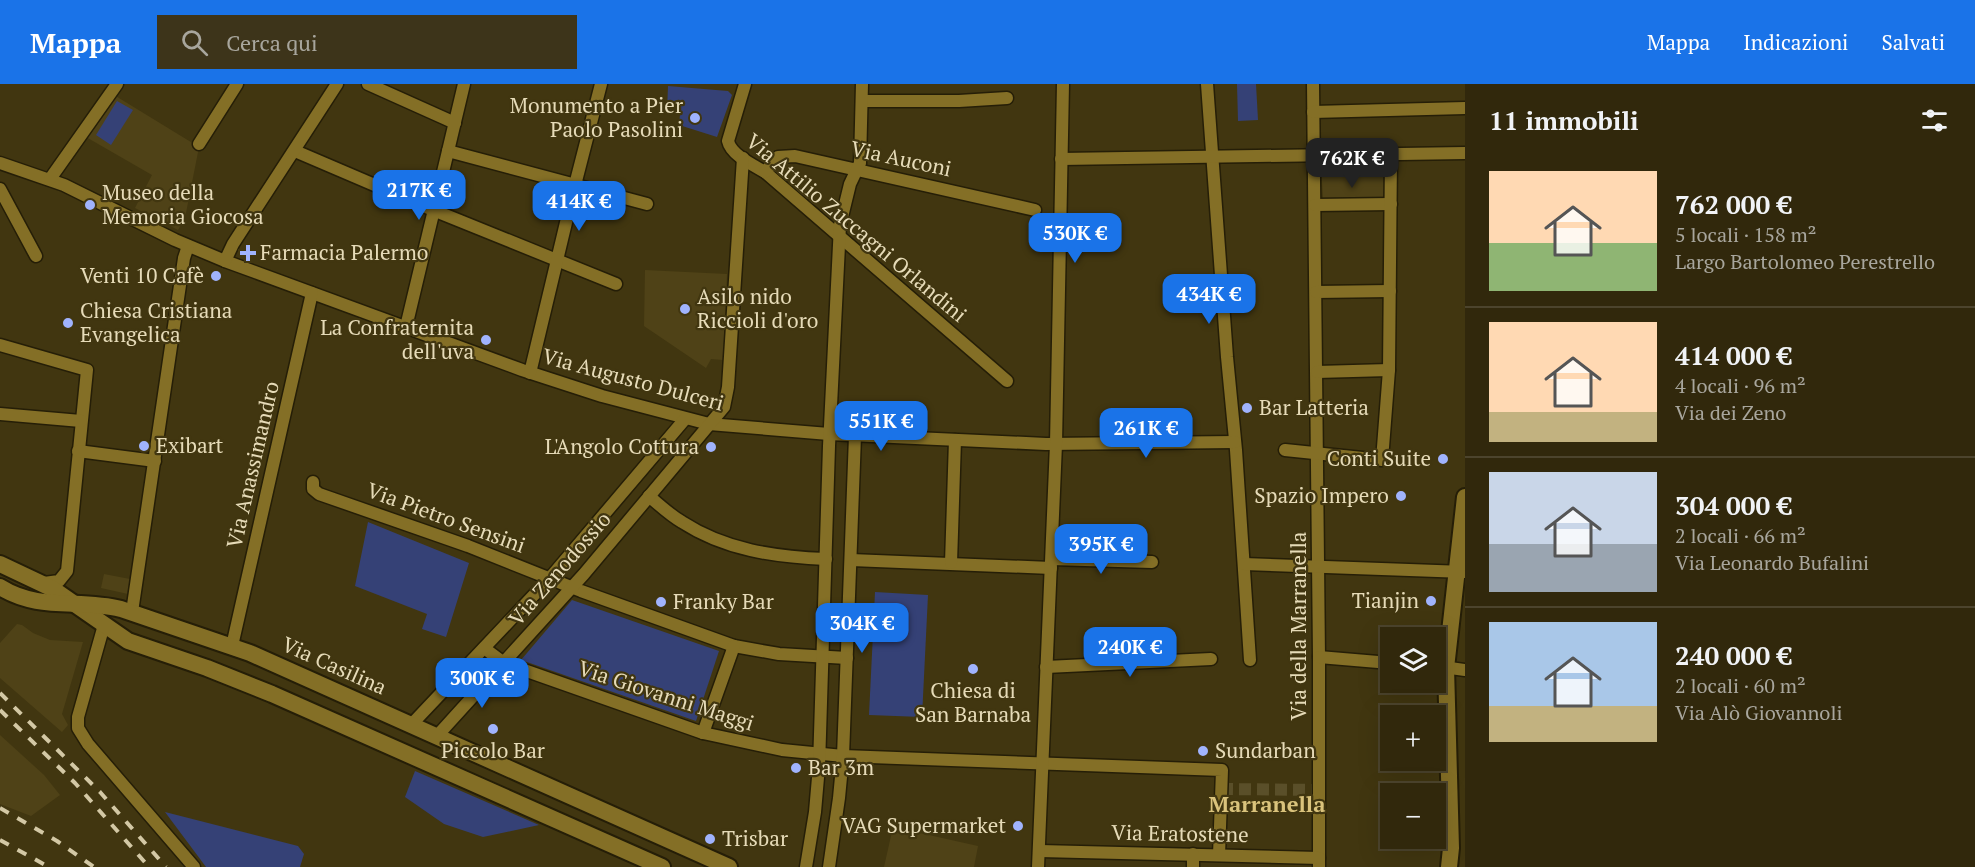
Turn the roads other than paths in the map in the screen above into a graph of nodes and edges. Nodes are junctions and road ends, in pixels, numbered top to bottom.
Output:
1 (117, 84) edge
2 (237, 84) edge
3 (337, 84) edge
4 (368, 84) edge
5 (464, 84) edge
6 (602, 84) edge
7 (745, 84) edge
8 (862, 84) edge
9 (1063, 84) edge
10 (1207, 84) edge
11 (1313, 84) edge
12 (1007, 98) dead end
13 (862, 101) junction
14 (1465, 108) edge
15 (1313, 112) junction
16 (455, 123) junction
17 (199, 144) dead end
18 (295, 151) junction
19 (448, 151) junction
20 (1465, 153) edge
21 (1313, 155) junction
22 (1391, 155) junction
23 (1212, 157) junction
24 (743, 158) junction
25 (1061, 159) junction
26 (0, 163) edge
27 (857, 169) junction
28 (765, 172) junction
29 (50, 179) junction
30 (575, 185) junction
31 (0, 192) edge
32 (647, 204) dead end
33 (1315, 204) junction
34 (1391, 204) junction
35 (433, 210) junction
36 (1035, 210) dead end
37 (840, 237) junction
38 (188, 246) junction
39 (36, 256) dead end
40 (557, 259) junction
41 (225, 261) junction
42 (616, 284) dead end
43 (1390, 291) junction
44 (1316, 292) junction
45 (312, 293) junction
46 (406, 327) junction
47 (0, 345) edge
48 (1389, 370) junction
49 (1317, 372) junction
50 (531, 373) junction
51 (1007, 381) dead end
52 (0, 414) edge
53 (685, 419) junction
54 (81, 422) junction
55 (709, 424) junction
56 (829, 435) junction
57 (855, 436) junction
58 (955, 440) junction
59 (1235, 442) junction
60 (1056, 444) junction
61 (1285, 450) dead end
62 (78, 451) junction
63 (1317, 453) junction
64 (155, 461) junction
65 (313, 482) dead end
66 (649, 496) junction
67 (1465, 497) edge
68 (826, 559) junction
69 (850, 560) junction
70 (1152, 562) dead end
71 (1051, 563) junction
72 (0, 564) edge
73 (951, 564) junction
74 (1244, 564) junction
75 (1318, 567) junction
76 (1461, 572) edge
77 (550, 578) junction
78 (44, 583) junction
79 (0, 587) edge
80 (572, 587) junction
81 (78, 605) junction
82 (132, 612) junction
83 (104, 625) junction
84 (1446, 643) edge
85 (232, 646) junction
86 (734, 646) junction
87 (484, 648) junction
88 (822, 657) junction
89 (1319, 657) junction
90 (847, 658) junction
91 (1211, 659) dead end
92 (1250, 660) dead end
93 (1380, 662) edge
94 (504, 663) junction
95 (1046, 667) junction
96 (1446, 668) edge
97 (1465, 670) edge
98 (1442, 693) edge
99 (411, 724) junction
100 (703, 733) junction
101 (437, 736) junction
102 (820, 754) junction
103 (843, 756) junction
104 (1043, 763) junction
105 (1040, 850) junction
106 (1220, 855) junction
107 (1193, 861) edge
108 (1319, 862) edge
109 (194, 867) edge
110 (662, 867) edge
111 (729, 867) edge
112 (806, 867) edge
113 (829, 867) edge
114 (1038, 867) edge
115 (1449, 867) edge

1 - 29 street
2 - 17 street
3 - 18 street
4 - 16 street
5 - 16 street
6 - 30 street
7 - 24 street, Via Attilio Zuccagni Orlandini
8 - 13 street
9 - 25 street
10 - 23 street
11 - 15 street
12 - 13 street
13 - 27 street
14 - 15 street
15 - 21 street
16 - 19 street
18 - 35 street
18 - 41 street
19 - 30 street
19 - 35 street
20 - 22 street
21 - 22 street
21 - 23 street
21 - 33 street, Via della Marranella
22 - 34 street
23 - 25 street
23 - 59 street
24 - 28 street, Via Attilio Zuccagni Orlandini
24 - 55 street, Via Zenodossio
25 - 60 street
26 - 29 street, Via Augusto Dulceri
27 - 28 street, Via Auconi
27 - 36 street, Via Auconi
27 - 37 street
28 - 37 street, Via Attilio Zuccagni Orlandini
29 - 38 street, Via Augusto Dulceri
30 - 32 street
30 - 40 street
31 - 39 street
33 - 34 street
33 - 44 street, Via della Marranella
34 - 43 street
35 - 40 street
35 - 46 street
37 - 51 street, Via Attilio Zuccagni Orlandini
37 - 56 street
38 - 41 street, Via Augusto Dulceri
38 - 64 street
40 - 42 street
40 - 50 street
41 - 45 street, Via Augusto Dulceri
43 - 44 street
43 - 48 street
44 - 49 street, Via della Marranella
45 - 46 street, Via Augusto Dulceri
45 - 85 street, Via Anassimandro
46 - 50 street, Via Augusto Dulceri
47 - 54 street
48 - 49 street
48 - 63 street
49 - 63 street, Via della Marranella
50 - 53 street, Via Augusto Dulceri
52 - 54 street
53 - 55 street, Via Augusto Dulceri
53 - 77 street, Via Zenodossio
54 - 62 street
55 - 56 street, Via Augusto Dulceri
55 - 66 street, Via Zenodossio
56 - 57 street, Via Augusto Dulceri
56 - 68 street
57 - 58 street, Via Augusto Dulceri
57 - 69 street
58 - 60 street, Via Augusto Dulceri
58 - 73 street
59 - 60 street, Via Augusto Dulceri
59 - 74 street
60 - 71 street
61 - 63 street
62 - 64 street
62 - 78 street
63 - 75 street, Via della Marranella
64 - 82 street
65 - 77 street, Via Pietro Sensini
66 - 68 street
66 - 80 street, Via Zenodossio
67 - 76 main road
68 - 88 street
69 - 73 street
69 - 90 street
70 - 71 street
71 - 73 street
71 - 95 street
72 - 78 main road
74 - 75 street
74 - 92 street
75 - 76 street
75 - 89 street, Via della Marranella
76 - 84 main road
77 - 80 street, Via Pietro Sensini
77 - 87 street, Via Zenodossio
78 - 81 main road
79 - 81 main road, Via Casilina
80 - 86 street, Via Pietro Sensini
80 - 94 street, Via Zenodossio
81 - 82 main road, Via Casilina
81 - 83 main road
82 - 85 main road, Via Casilina
83 - 109 street
83 - 110 main road
85 - 99 main road, Via Casilina
86 - 88 street, Via Pietro Sensini
86 - 100 street
87 - 94 street, Via Giovanni Maggi
87 - 99 street, Via Zenodossio
88 - 90 street, Via Pietro Sensini
88 - 102 street
89 - 93 street
89 - 108 street, Via della Marranella
90 - 103 street
91 - 95 street
94 - 100 street, Via Giovanni Maggi
94 - 101 street, Via Zenodossio
95 - 104 street
96 - 97 street
98 - 115 main road
99 - 101 main road, Via Casilina
100 - 102 street, Via Giovanni Maggi
101 - 111 main road, Via Casilina
102 - 103 street, Via Giovanni Maggi
102 - 112 street
103 - 104 street
103 - 113 street
104 - 105 street
104 - 106 street
105 - 107 street, Via Eratostene
105 - 114 street
106 - 107 street, Via Eratostene
106 - 108 street, Via Eratostene

